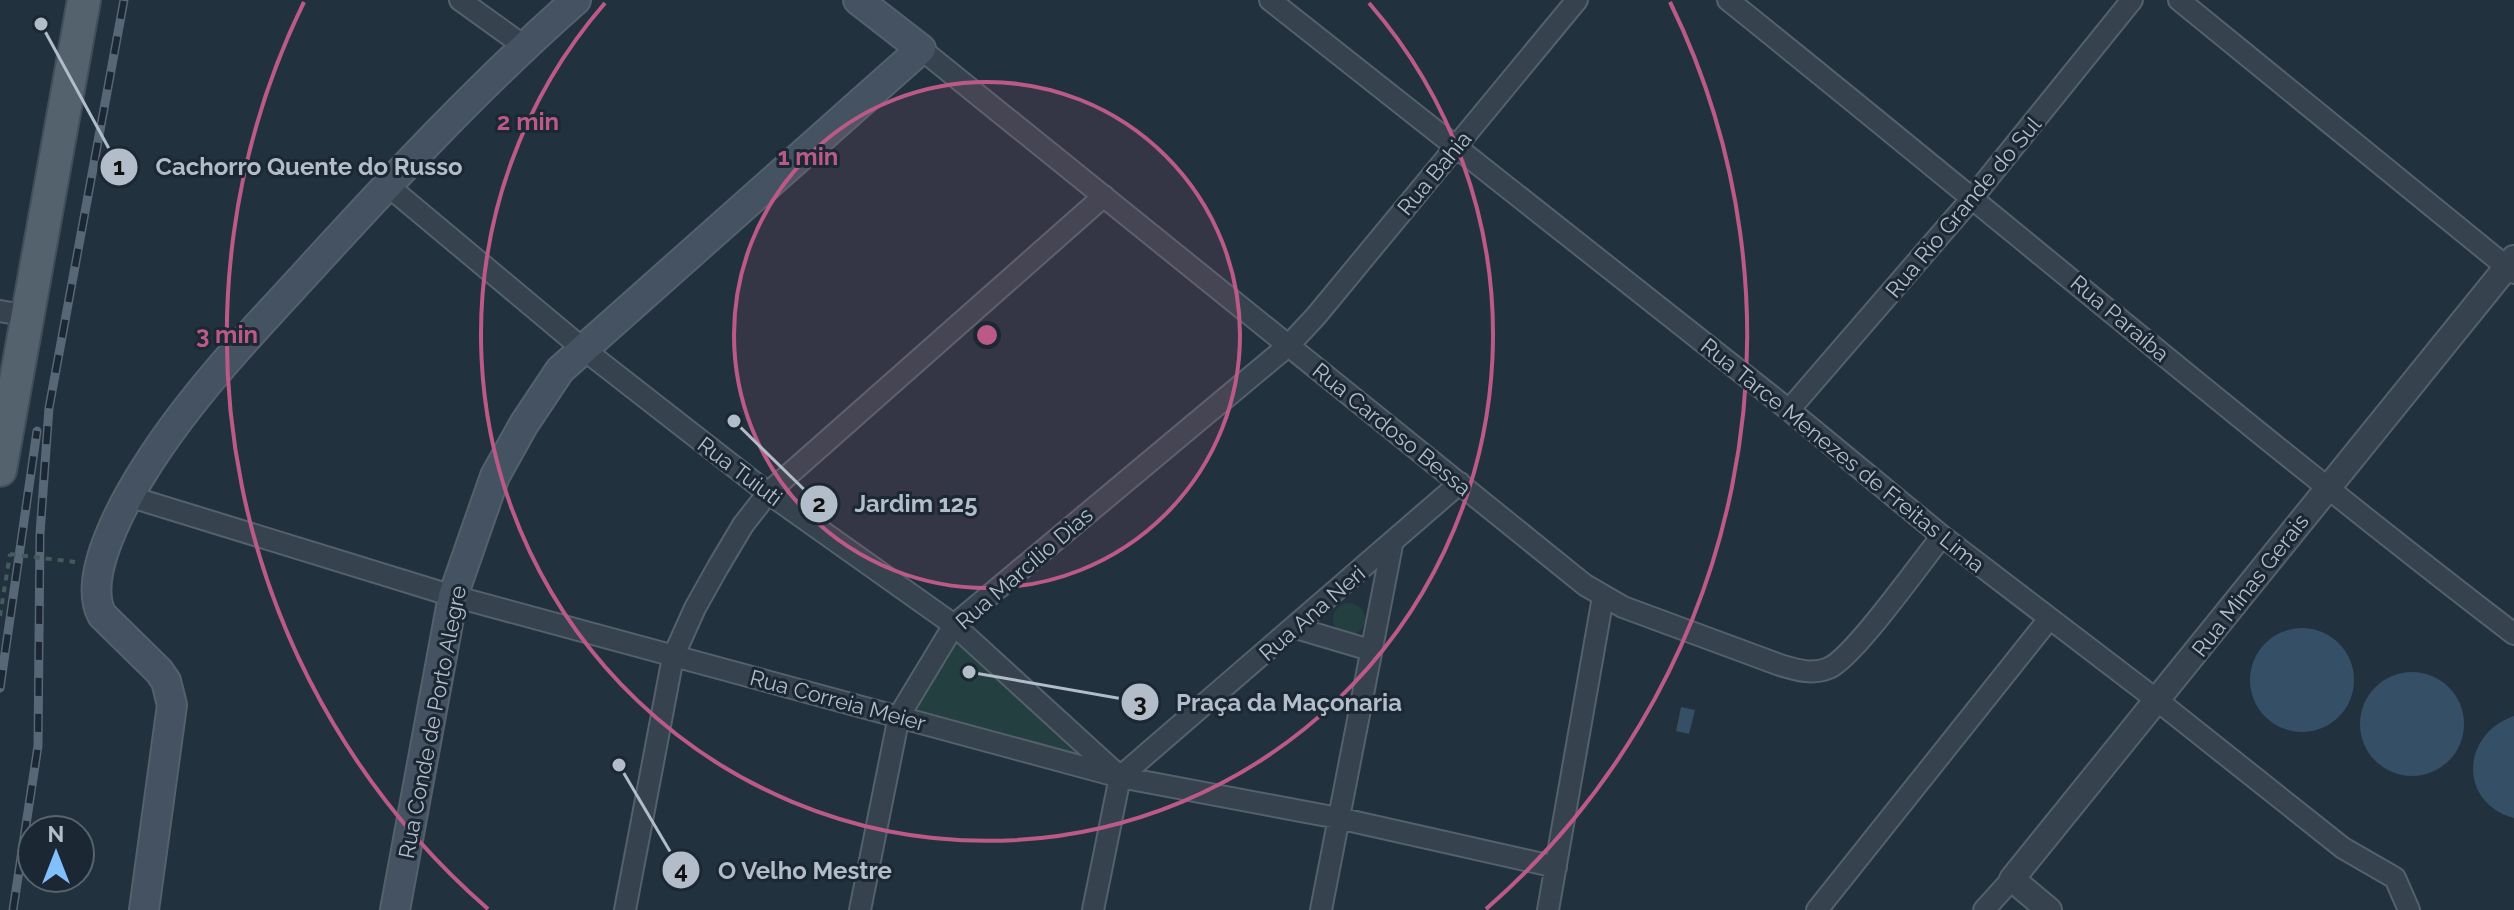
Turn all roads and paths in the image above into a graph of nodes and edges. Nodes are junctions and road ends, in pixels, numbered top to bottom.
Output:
1 (84, 0) edge
2 (460, 0) edge
3 (576, 0) edge
4 (858, 0) edge
5 (1270, 0) edge
6 (1577, 0) edge
7 (1728, 0) edge
8 (2132, 0) edge
9 (2179, 0) edge
10 (524, 46) junction
11 (921, 49) junction
12 (1455, 148) junction
13 (387, 185) junction
14 (1104, 196) junction
15 (1973, 197) junction
16 (2512, 266) edge
17 (14, 314) edge
18 (1289, 345) junction
19 (582, 348) junction
20 (1789, 410) junction
21 (0, 470) edge
22 (1460, 483) junction
23 (2327, 488) junction
24 (768, 493) junction
25 (128, 496) junction
26 (1942, 536) junction
27 (1392, 545) junction
28 (75, 562) dead end
29 (453, 596) junction
30 (1603, 597) junction
31 (0, 616) edge
32 (2049, 619) junction
33 (954, 625) junction
34 (1296, 628) junction
35 (2514, 634) edge
36 (1370, 650) junction
37 (673, 657) junction
38 (2158, 701) junction
39 (899, 716) junction
40 (1120, 777) junction
41 (1338, 818) junction
42 (1556, 867) junction
43 (2012, 879) junction
44 (144, 910) edge
45 (395, 910) edge
46 (625, 910) edge
47 (860, 910) edge
48 (1093, 910) edge
49 (1321, 910) edge
50 (1548, 910) edge
51 (1817, 910) edge
52 (1984, 910) edge
53 (2049, 910) edge
54 (2409, 910) edge

1 - 17 main road
2 - 10 street
3 - 10 main road
4 - 11 main road, Rua Cardoso Bessa
5 - 12 street, Rua Tarce Menezes de Freitas Lima
6 - 12 street, Rua Bahia
7 - 15 street, Rua Paraíba
8 - 15 street, Rua Rio Grande do Sul
9 - 16 street
10 - 13 main road
11 - 14 street, Rua Cardoso Bessa
11 - 19 main road, Rua Conde de Porto Alegre
12 - 18 street, Rua Bahia
12 - 20 street, Rua Tarce Menezes de Freitas Lima
13 - 19 street, Rua Tuiuti
13 - 25 main road
14 - 18 street, Rua Cardoso Bessa
14 - 24 street
15 - 20 street, Rua Rio Grande do Sul
15 - 23 street, Rua Paraíba
16 - 23 street, Rua Minas Gerais
17 - 21 main road
18 - 22 street, Rua Cardoso Bessa
18 - 33 street, Rua Marcílio Dias
19 - 24 street, Rua Tuiuti
19 - 29 main road, Rua Conde de Porto Alegre
20 - 26 street, Rua Tarce Menezes de Freitas Lima
22 - 27 street, Rua Ana Neri
22 - 30 street, Rua Cardoso Bessa
23 - 35 street, Rua Paraíba
23 - 38 street, Rua Minas Gerais
24 - 33 street, Rua Tuiuti
24 - 37 street
25 - 29 street, Rua Correia Meier
25 - 44 main road
26 - 30 street, Rua Cardoso Bessa
26 - 32 street, Rua Tarce Menezes de Freitas Lima
27 - 34 street, Rua Ana Neri
27 - 36 street
28 - 31 path, bridge
29 - 37 street, Rua Correia Meier
29 - 45 main road, Rua Conde de Porto Alegre
30 - 42 street
32 - 38 street, Rua Tarce Menezes de Freitas Lima
32 - 51 street
33 - 39 street, Rua Marcílio Dias
33 - 40 street, Rua Tuiuti
34 - 36 street
34 - 40 street, Rua Ana Neri
36 - 41 street
37 - 39 street, Rua Correia Meier
37 - 46 street
38 - 43 street, Rua Minas Gerais
38 - 54 street, Rua Tarce Menezes de Freitas Lima
39 - 40 street, Rua Correia Meier
39 - 47 street, Rua Marcílio Dias
40 - 41 street, Rua Correia Meier
40 - 48 street
41 - 42 street, Rua Correia Meier
41 - 49 street
42 - 50 street
43 - 52 street, Rua Minas Gerais
43 - 53 street

